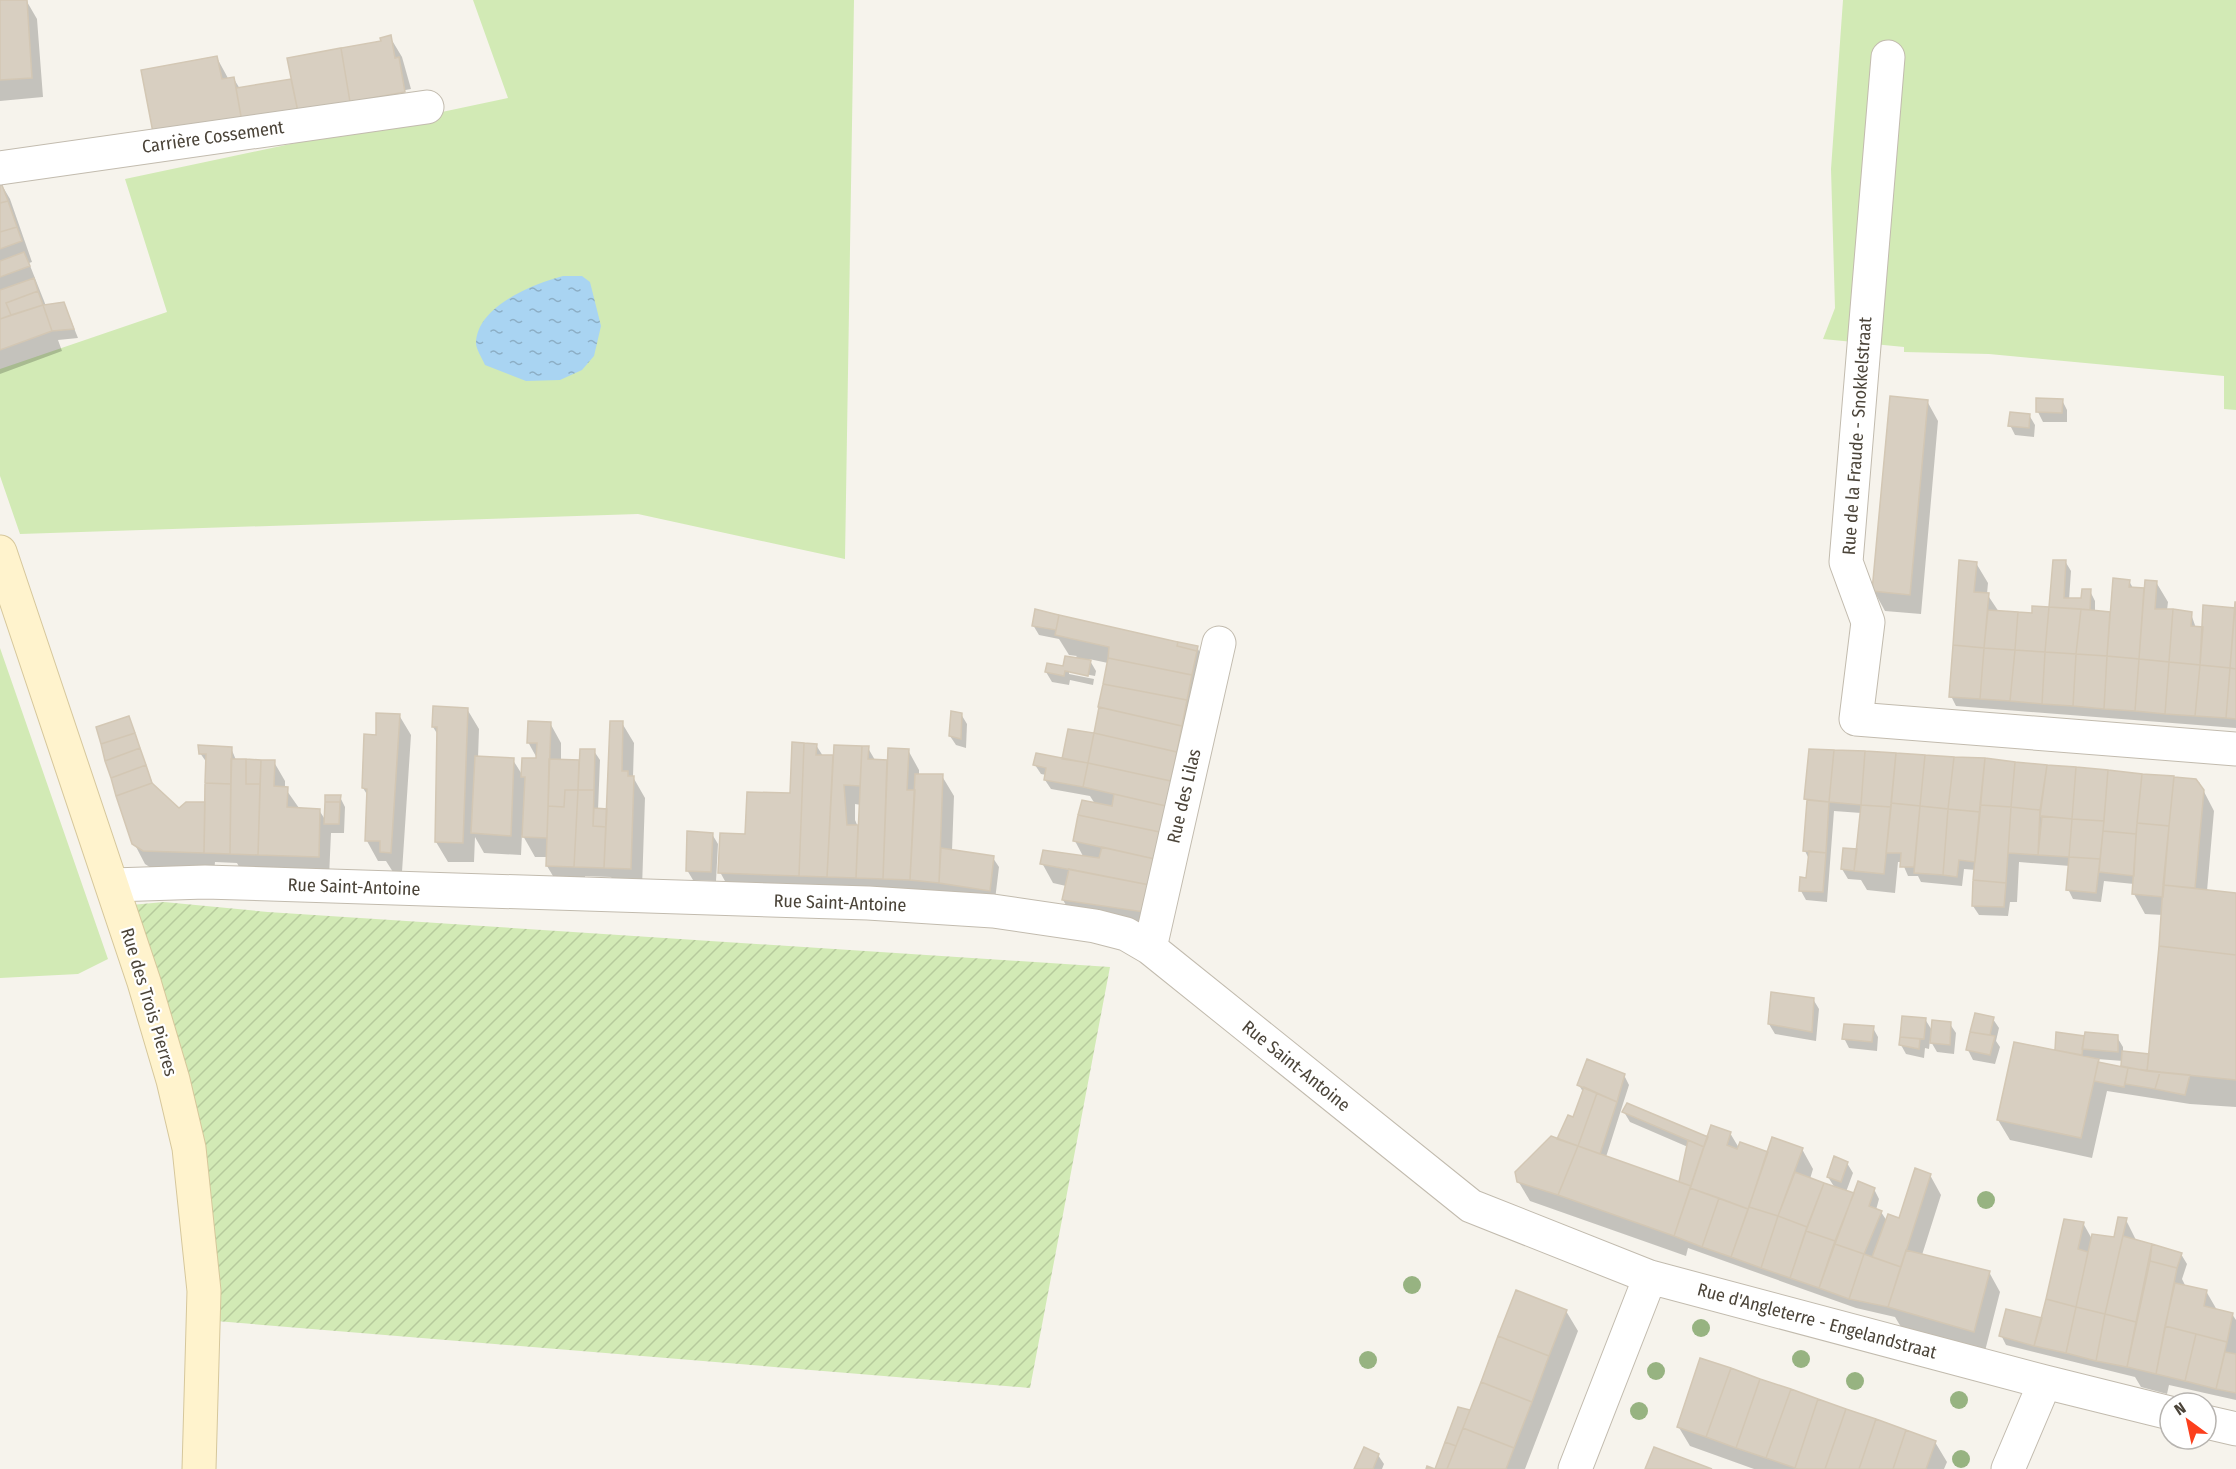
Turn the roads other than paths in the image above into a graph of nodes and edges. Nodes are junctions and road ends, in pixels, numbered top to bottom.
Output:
1 (1888, 57) dead end
2 (427, 107) dead end
3 (0, 168) edge
4 (0, 552) edge
5 (1219, 643) dead end
6 (2236, 749) edge
7 (113, 885) junction
8 (1150, 948) junction
9 (1471, 1206) joint
10 (1650, 1277) junction
11 (2045, 1383) junction
12 (2158, 1410) edge
13 (2218, 1425) edge
14 (2236, 1429) edge
15 (199, 1469) edge
16 (1575, 1469) edge
17 (2008, 1469) edge

1 - 6 street, Rue de la Fraude - Snokkelstraat
2 - 3 street, Carrière Cossement
4 - 7 street, Rue des Trois Pierres
5 - 8 street, Rue des Lilas
7 - 8 street, Rue Saint-Antoine
7 - 15 street, Rue des Trois Pierres
8 - 9 street, Rue Saint-Antoine
9 - 10 street, Rue d'Angleterre - Engelandstraat
10 - 11 street, Rue d'Angleterre - Engelandstraat
10 - 16 street
11 - 12 street, Rue d'Angleterre - Engelandstraat
11 - 17 street
13 - 14 street

